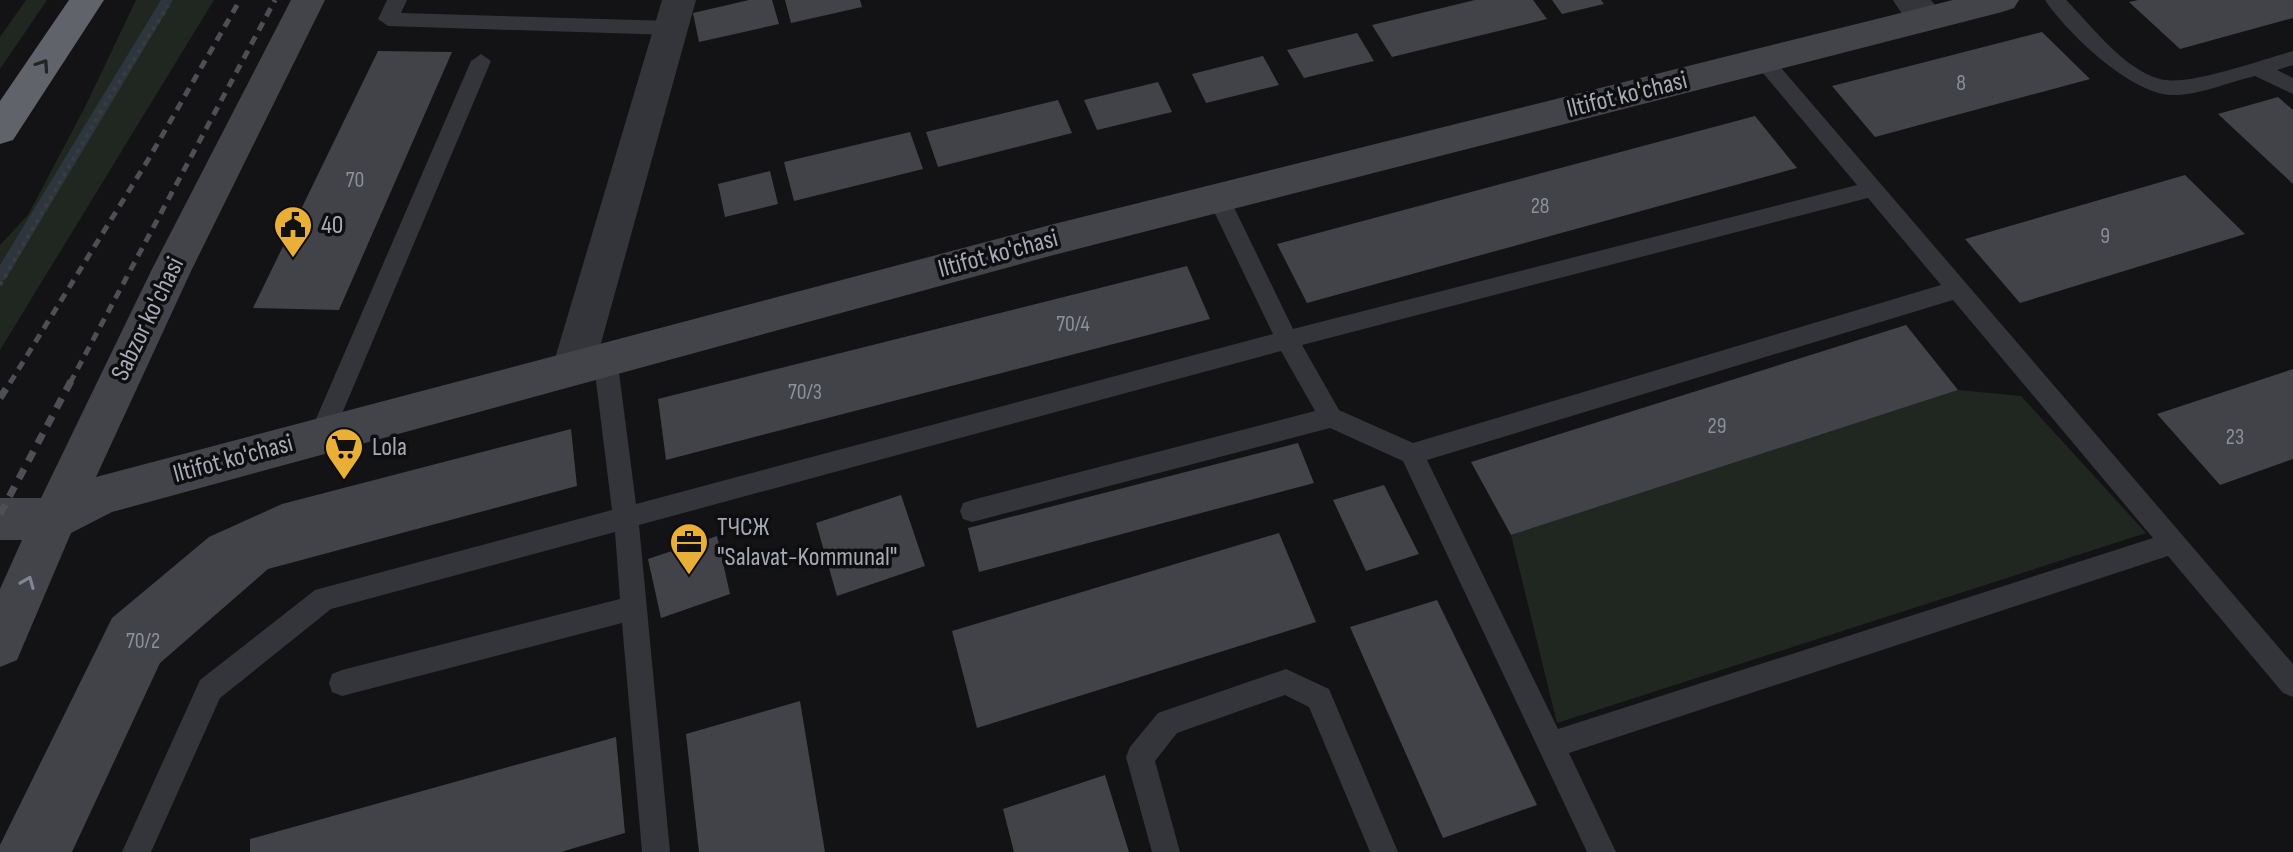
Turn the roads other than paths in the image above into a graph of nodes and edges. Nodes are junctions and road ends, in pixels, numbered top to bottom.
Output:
1 (87, 0) edge
2 (308, 0) edge
3 (397, 0) edge
4 (2002, 0) edge
5 (2055, 0) edge
6 (678, 7) edge
7 (1919, 9) edge
8 (2293, 58) edge
9 (481, 61) dead end
10 (1764, 61) junction
11 (2257, 68) junction
12 (2293, 87) edge
13 (0, 130) edge
14 (1875, 188) junction
15 (1218, 197) junction
16 (1959, 289) junction
17 (1287, 340) junction
18 (589, 361) junction
19 (1331, 417) junction
20 (321, 435) junction
21 (1412, 454) junction
22 (972, 511) dead end
23 (0, 519) edge
24 (54, 519) junction
25 (626, 519) junction
26 (2173, 543) junction
27 (634, 608) junction
28 (0, 644) edge
29 (342, 683) dead end
30 (2293, 684) edge
31 (1551, 745) junction
32 (1594, 850) edge
33 (136, 852) edge
34 (656, 852) edge
35 (1166, 852) edge
36 (1384, 852) edge

13 -> 1 highway
2 - 24 street, Sabzor ko'chasi
3 - 6 lane
4 - 7 street, Iltifot ko'chasi
5 - 11 lane
6 - 18 street
7 - 10 street, Iltifot ko'chasi
8 - 11 lane
9 - 20 lane
10 - 14 lane
10 - 15 street, Iltifot ko'chasi
11 - 12 lane
14 - 16 lane
14 - 17 lane
15 - 17 lane
15 - 18 street, Iltifot ko'chasi
16 - 21 lane
16 - 26 lane
17 - 19 lane
17 - 25 lane
18 - 20 street, Iltifot ko'chasi
18 - 25 lane
19 - 21 lane
19 - 22 lane
20 - 24 street, Iltifot ko'chasi
21 - 31 lane
23 - 24 street, Iltifot ko'chasi
28 -> 24 street, Sabzor ko'chasi
25 - 27 lane
25 - 33 lane
26 - 30 lane
26 - 31 lane
27 - 29 lane
27 - 34 lane
31 - 32 lane
35 - 36 lane

